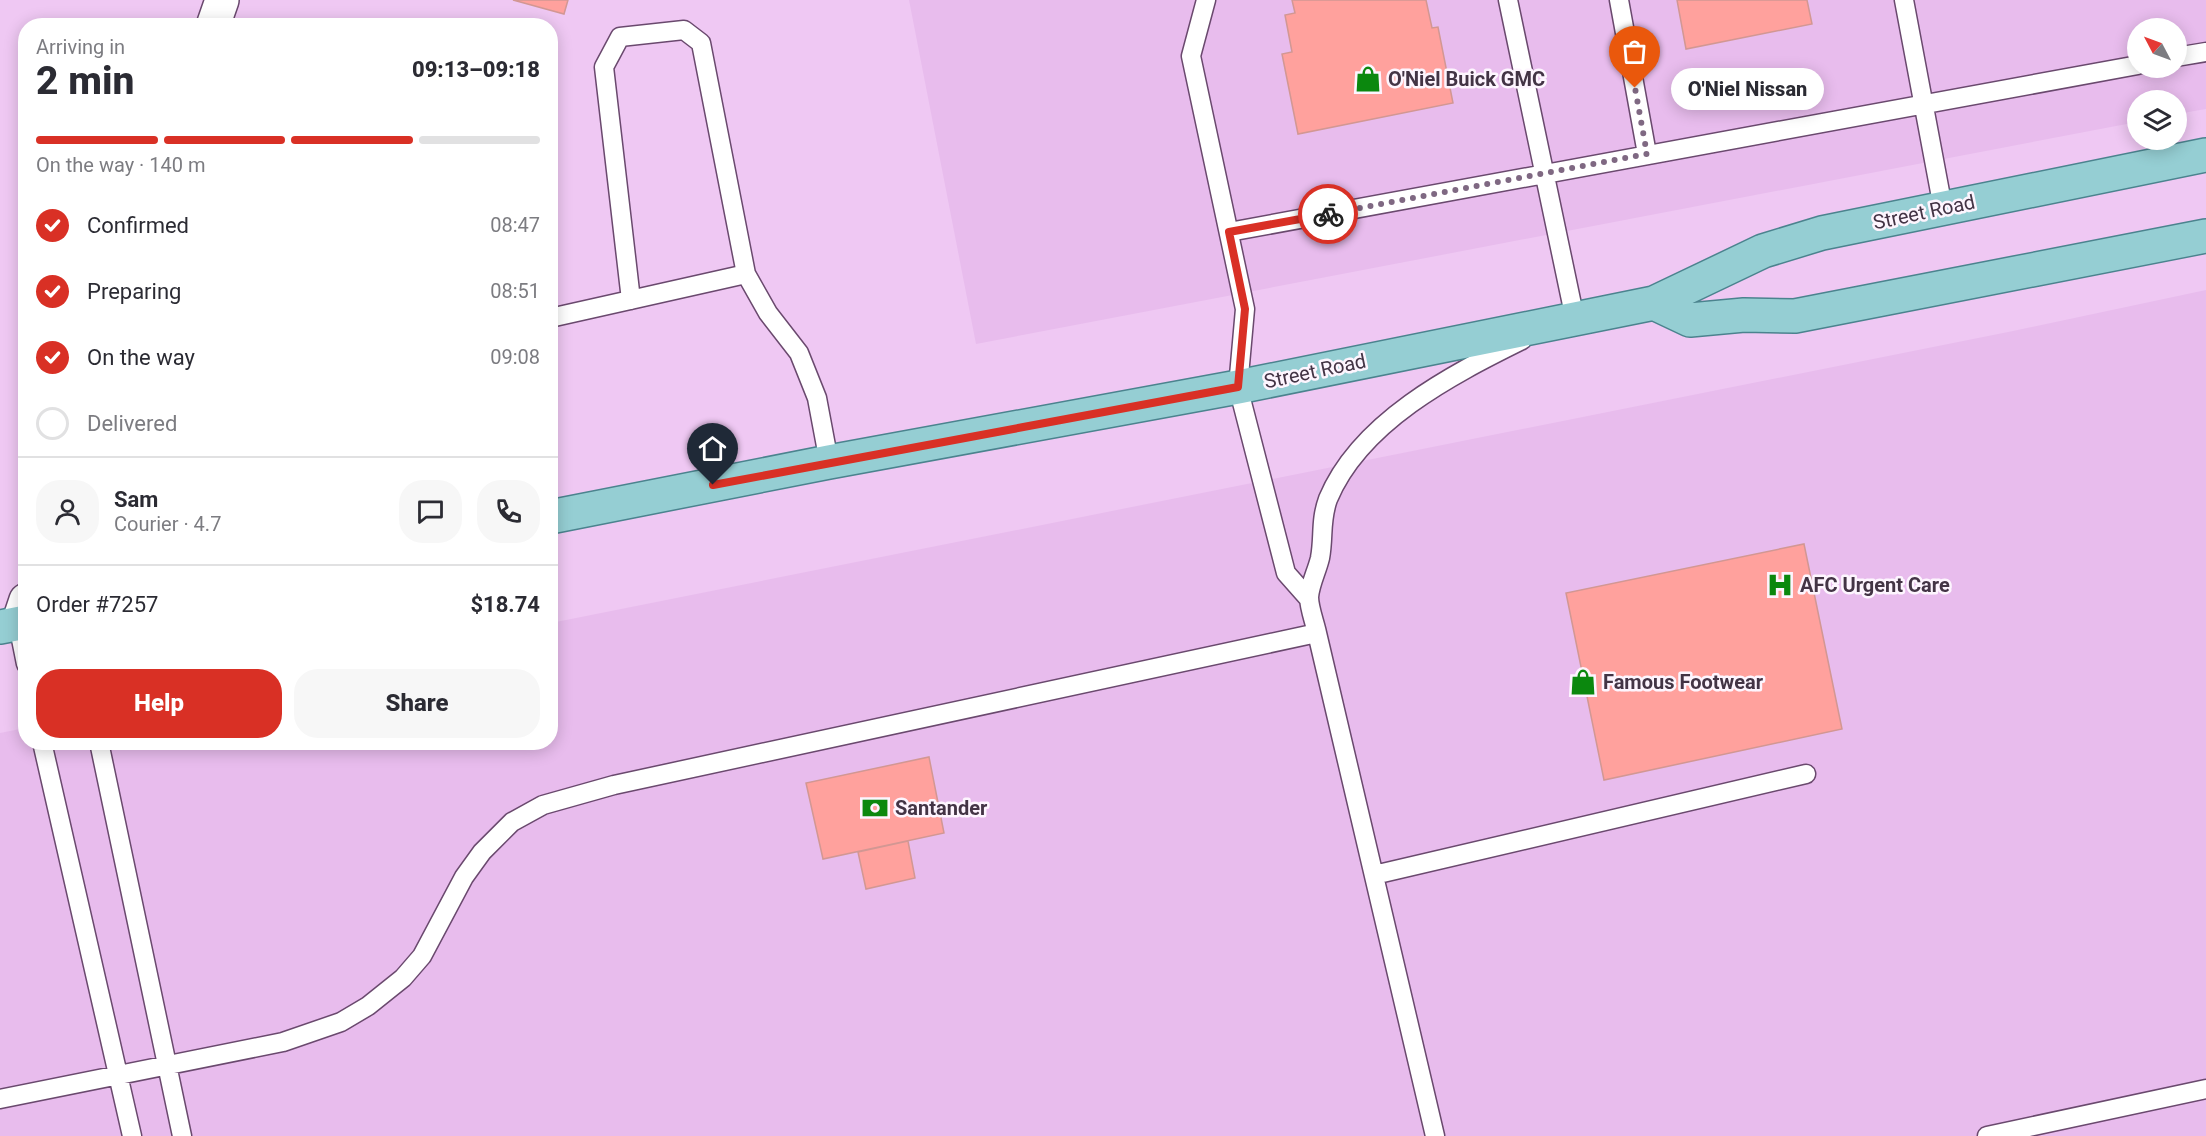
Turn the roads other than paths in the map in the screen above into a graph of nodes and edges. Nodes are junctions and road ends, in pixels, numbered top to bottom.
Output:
1 (222, 0) edge
2 (1206, 0) edge
3 (1508, 0) edge
4 (1619, 0) edge
5 (1904, 0) edge
6 (216, 18) edge
7 (2206, 52) edge
8 (2187, 55) edge
9 (2127, 66) edge
10 (1923, 104) junction
11 (1647, 154) junction
12 (2206, 155) edge
13 (1544, 172) junction
14 (1943, 208) junction
15 (1229, 232) junction
16 (2206, 236) edge
17 (746, 274) junction
18 (631, 300) junction
19 (1654, 303) junction
20 (558, 316) edge
21 (1567, 320) junction
22 (1238, 387) junction
23 (829, 462) junction
24 (558, 515) edge
25 (1309, 599) junction
26 (1317, 633) junction
27 (44, 750) edge
28 (101, 750) edge
29 (1806, 774) dead end
30 (1374, 875) junction
31 (167, 1064) junction
32 (118, 1073) junction
33 (2206, 1089) edge
34 (0, 1099) edge
35 (132, 1136) edge
36 (182, 1136) edge
37 (1435, 1136) edge
38 (1987, 1136) edge

1 - 6 street
2 - 15 lane
3 - 13 lane
4 - 11 lane
5 - 10 lane
7 - 8 lane
9 - 10 lane
10 - 11 lane
10 - 14 lane
11 - 13 lane
12 - 14 main road, Street Road
13 - 15 lane
13 - 21 lane
14 - 19 main road, Street Road
15 - 22 lane
16 - 19 main road
17 - 18 lane
17 - 18 lane
17 - 23 lane
18 - 20 lane
19 - 21 main road, Street Road
21 - 22 main road, Street Road
21 - 25 lane
22 - 23 main road, Street Road
22 - 25 lane
23 - 24 main road, Street Road
25 - 26 lane
26 - 30 lane
26 - 31 lane
27 - 32 lane
28 - 31 lane
29 - 30 lane
30 - 37 lane
31 - 32 lane
31 - 36 lane
32 - 34 lane
32 - 35 lane
33 - 38 lane

